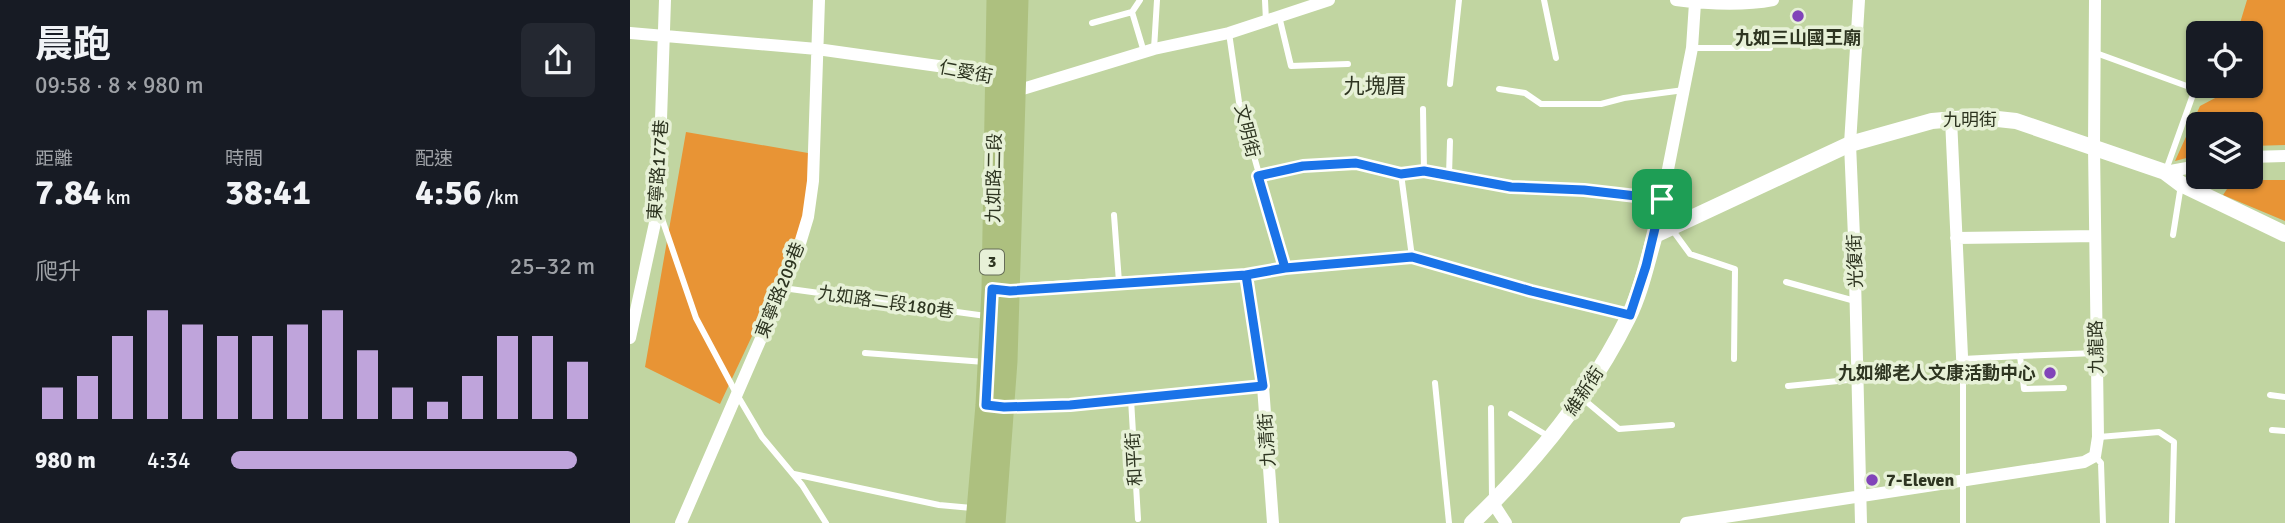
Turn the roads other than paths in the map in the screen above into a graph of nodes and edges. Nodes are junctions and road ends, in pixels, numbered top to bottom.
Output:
1 (665, 0) edge
2 (819, 0) edge
3 (997, 0) edge
4 (1018, 0) edge
5 (1140, 0) edge
6 (1157, 0) edge
7 (1265, 0) edge
8 (1329, 0) edge
9 (1459, 0) edge
10 (1544, 0) edge
11 (1676, 0) edge
12 (1773, 0) edge
13 (1859, 0) edge
14 (2095, 0) edge
15 (1723, 2) edge
16 (1695, 3) junction
17 (1132, 12) junction
18 (1279, 16) junction
19 (1266, 21) junction
20 (1092, 23) dead end
21 (630, 33) edge
22 (1229, 33) junction
23 (664, 35) junction
24 (1692, 48) junction
25 (1770, 48) dead end
26 (817, 49) junction
27 (1149, 51) junction
28 (2094, 53) junction
29 (1556, 58) dead end
30 (1348, 64) dead end
31 (995, 74) junction
32 (1450, 84) dead end
33 (1499, 89) dead end
34 (1684, 90) junction
35 (1016, 91) junction
36 (1423, 109) dead end
37 (1951, 119) junction
38 (1450, 141) dead end
39 (1850, 144) junction
40 (2094, 147) junction
41 (2285, 156) edge
42 (2263, 157) edge
43 (2186, 168) edge
44 (1424, 171) junction
45 (2165, 172) junction
46 (1401, 174) junction
47 (1258, 176) junction
48 (1449, 176) junction
49 (2181, 184) junction
50 (1662, 199) junction
51 (658, 209) junction
52 (1114, 215) dead end
53 (1671, 227) junction
54 (2285, 234) edge
55 (1655, 235) junction
56 (2173, 235) dead end
57 (2095, 236) junction
58 (1956, 239) junction
59 (1412, 257) junction
60 (1285, 268) junction
61 (1246, 275) junction
62 (1119, 282) junction
63 (1786, 282) dead end
64 (783, 288) junction
65 (1001, 290) junction
66 (1856, 301) junction
67 (1630, 315) junction
68 (990, 317) junction
69 (630, 338) edge
70 (865, 353) dead end
71 (2096, 353) junction
72 (2020, 356) junction
73 (1734, 359) dead end
74 (1962, 359) junction
75 (986, 363) junction
76 (1963, 378) joint
77 (1858, 379) junction
78 (1435, 383) dead end
79 (1263, 386) junction
80 (1788, 386) dead end
81 (2064, 388) dead end
82 (736, 393) junction
83 (2270, 395) dead end
84 (2285, 397) edge
85 (1582, 398) junction
86 (1131, 399) junction
87 (995, 406) junction
88 (1491, 408) dead end
89 (1511, 414) dead end
90 (1672, 425) dead end
91 (2272, 430) dead end
92 (2285, 431) edge
93 (1550, 437) junction
94 (2098, 437) junction
95 (2095, 456) junction
96 (792, 474) junction
97 (1963, 480) junction
98 (1861, 496) junction
99 (1493, 503) junction
100 (977, 516) edge
101 (1138, 519) dead end
102 (681, 523) edge
103 (826, 523) edge
104 (995, 523) edge
105 (1273, 523) edge
106 (1449, 523) edge
107 (1472, 523) edge
108 (1506, 523) edge
109 (1686, 523) edge
110 (1861, 523) edge
111 (1963, 523) edge
112 (2103, 523) edge
113 (2172, 523) edge

1 - 23 street, 東寧路177巷
2 - 26 street, 東寧路209巷
3 - 31 main road, 九如路二段 / 3
4 - 35 main road, 九如路二段 / 3
5 - 17 lane
6 - 27 lane
7 - 19 lane
8 - 18 street, 仁愛街
9 - 32 lane
10 - 29 lane
11 - 16 street
12 - 15 street
13 - 39 street, 光復街
14 - 28 street, 九龍路
15 - 16 street
16 - 24 street
17 - 20 lane
17 - 27 lane
18 - 19 street, 仁愛街
18 - 30 lane
19 - 22 street, 仁愛街
21 - 23 street, 仁愛街
22 - 27 street, 仁愛街
22 - 47 lane, 文明街
23 - 26 street, 仁愛街
23 - 51 street, 東寧路177巷
24 - 25 lane
24 - 34 street
26 - 31 street, 仁愛街
26 - 64 street, 東寧路209巷
27 - 35 street, 仁愛街
28 - 40 street, 九龍路
28 - 45 lane
31 - 35 street, 仁愛街
31 - 65 main road, 九如路二段 / 3
33 - 34 lane
34 - 50 street
35 - 65 main road, 九如路二段 / 3
36 - 44 lane
37 - 39 street, 九明街
37 - 40 street, 九明街
37 - 58 street
38 - 48 lane
39 - 53 street, 九明街
39 - 66 street, 光復街
40 - 45 street, 九明街
40 - 57 street, 九龍路
41 - 42 street
43 - 45 street
44 - 46 lane
44 - 48 lane
45 - 49 street, 九明街
46 - 47 lane
46 - 59 lane
47 - 60 lane, 文明街
48 - 50 lane
49 - 54 street, 九明街
49 - 56 lane
50 - 55 street
51 - 69 street, 東寧路177巷
51 - 82 lane
52 - 62 lane
53 - 55 street, 九明街
53 - 73 lane
55 - 67 street, 維新街
57 - 58 street
57 - 71 street, 九龍路
58 - 74 street
59 - 60 street
59 - 67 street
60 - 61 street
61 - 62 street
61 - 79 street, 九清街
62 - 65 street
63 - 66 lane
64 - 68 lane, 九如路二段180巷
64 - 82 street, 東寧路209巷
65 - 68 main road, 九如路二段 / 3
65 - 87 main road, 九如路二段 / 3
66 - 77 street, 光復街
67 - 85 street, 維新街
68 - 75 main road, 九如路二段 / 3
70 - 75 lane
71 - 72 lane
71 - 94 street, 九龍路
72 - 74 lane
72 - 81 lane
74 - 76 street
75 - 87 main road, 九如路二段 / 3
76 - 97 lane
77 - 80 lane
77 - 98 street, 光復街
78 - 106 lane
79 - 86 lane
79 - 105 street, 九清街
82 - 96 lane
82 - 102 street, 東寧路209巷
83 - 84 lane
85 - 90 lane
85 - 93 street, 維新街
86 - 87 lane
86 - 101 lane, 和平街
87 - 100 main road, 九如路二段 / 3
87 - 104 main road, 九如路二段 / 3
88 - 99 lane
89 - 93 lane
91 - 92 lane
93 - 99 street, 維新街
94 - 95 street, 九龍路
94 - 113 lane
95 - 97 street
95 - 112 lane
96 - 100 lane
96 - 103 lane
97 - 98 street
97 - 111 lane
98 - 109 street
98 - 110 street, 光復街
99 - 107 street, 維新街
99 - 108 street

